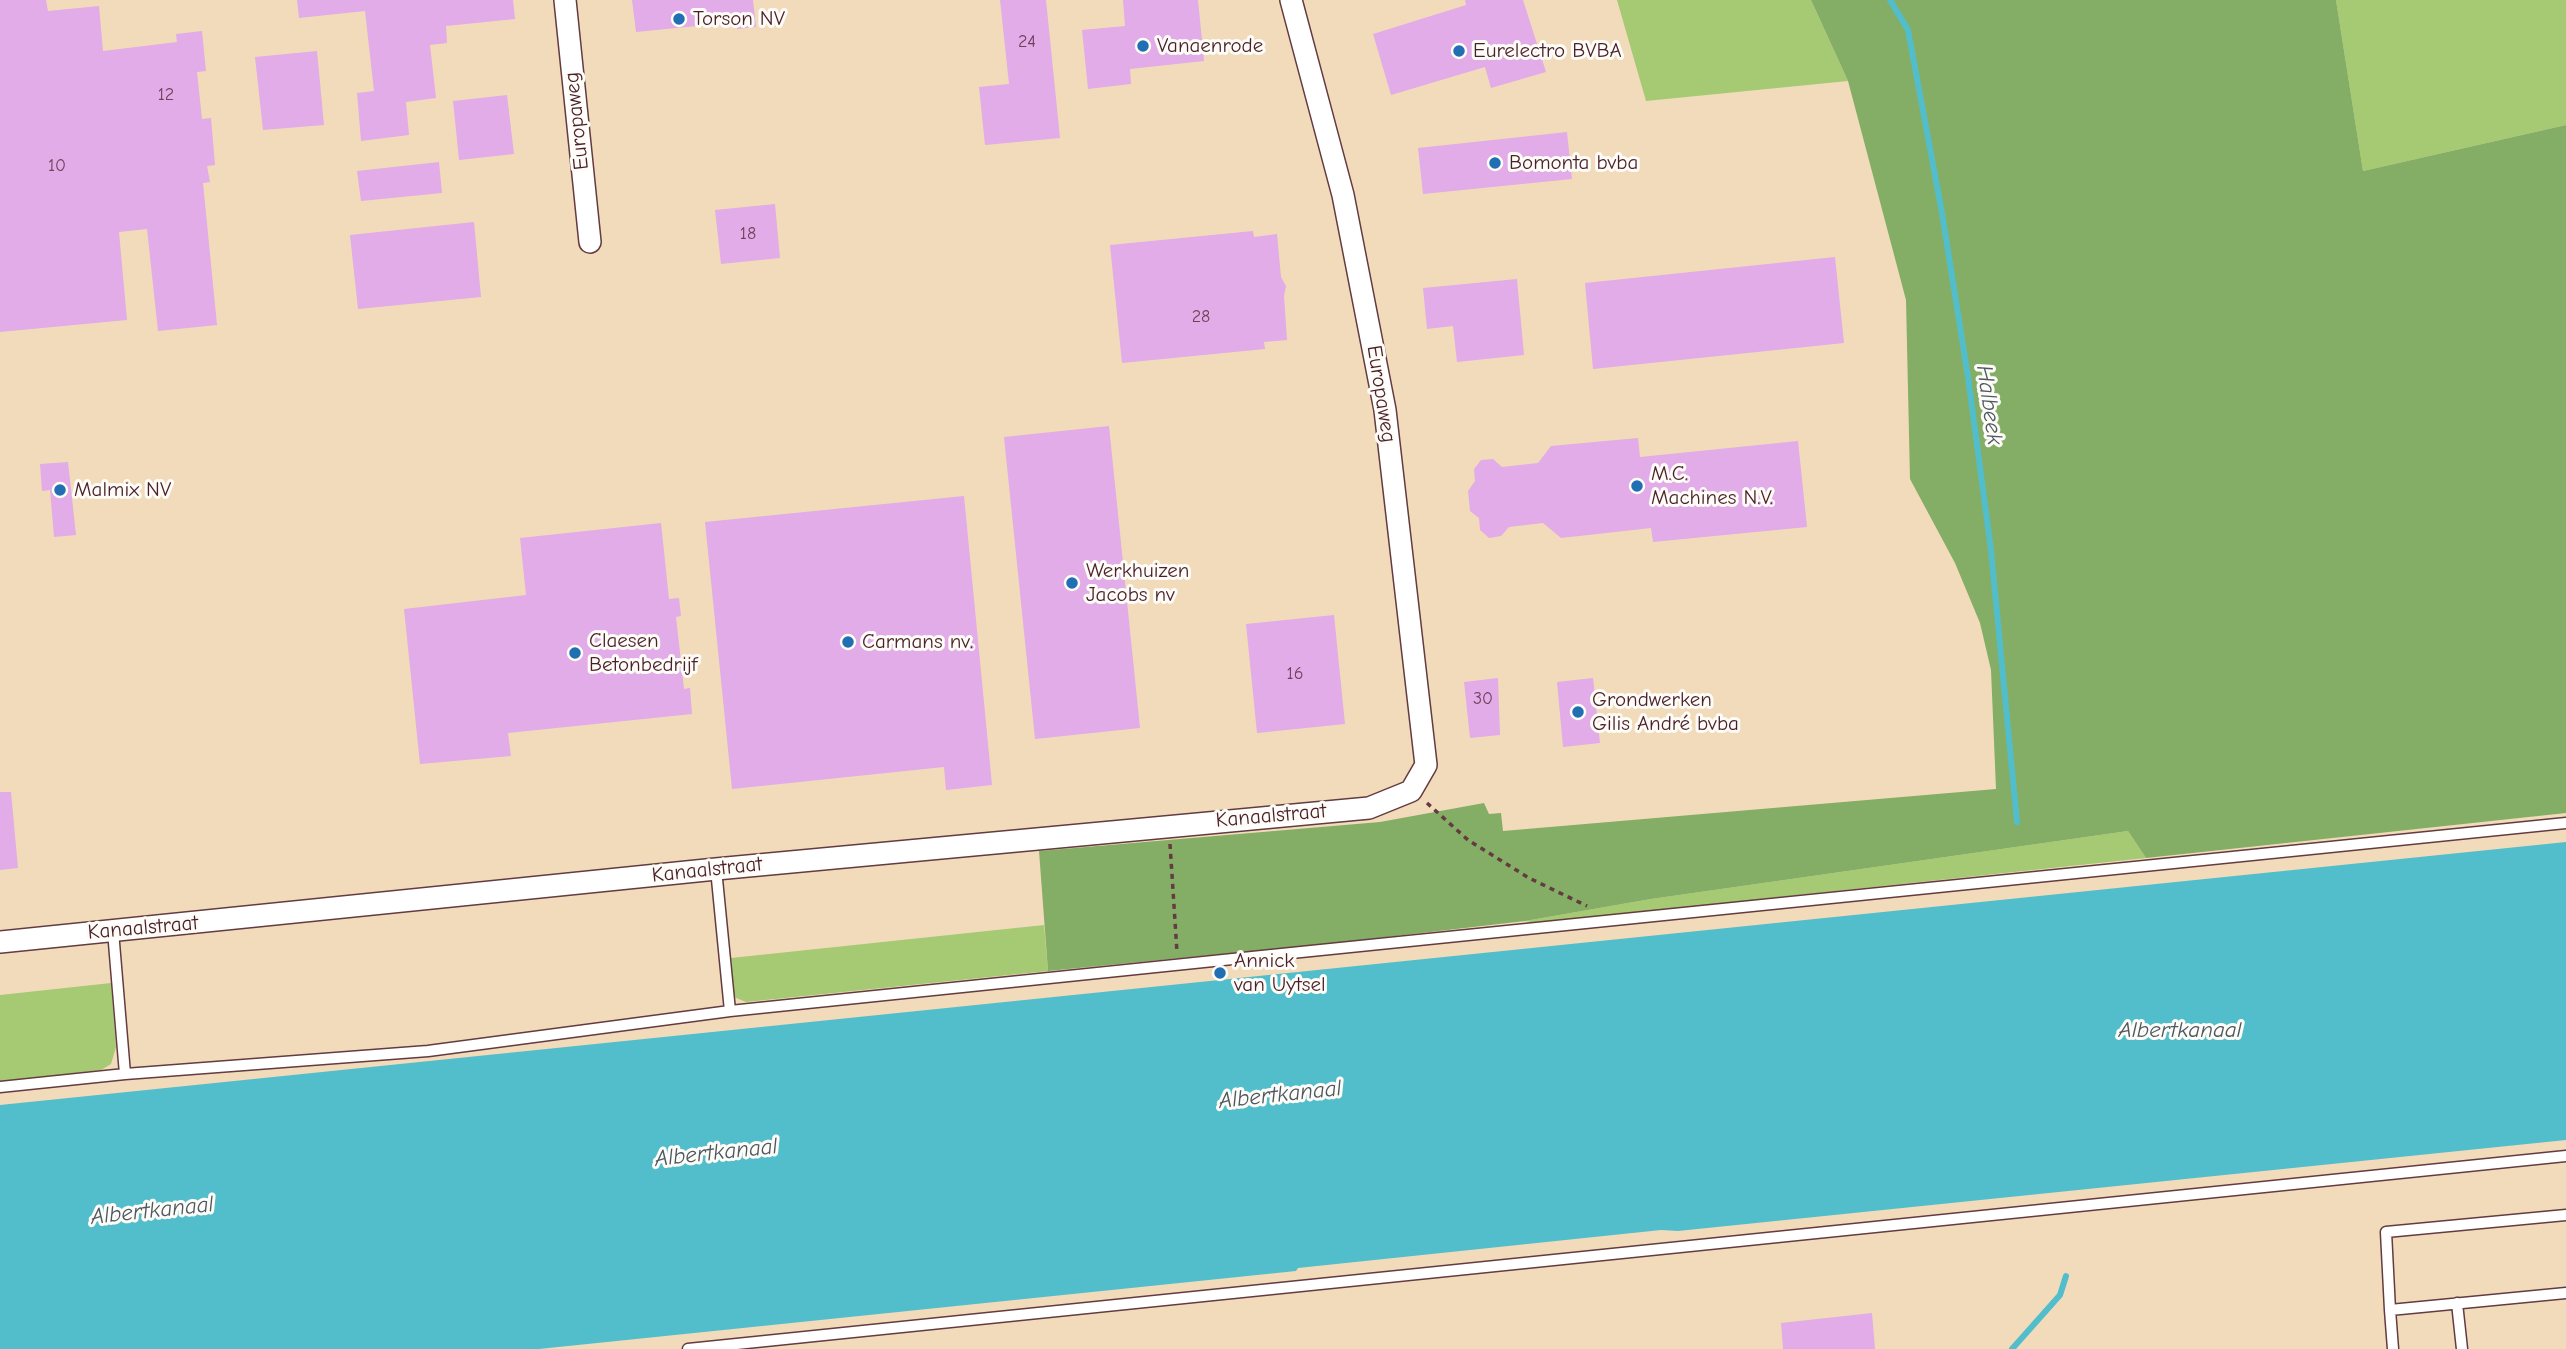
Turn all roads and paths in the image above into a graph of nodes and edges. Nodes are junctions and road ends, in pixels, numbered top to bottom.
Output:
1 (565, 0) edge
2 (1291, 0) edge
3 (590, 242) dead end
4 (1411, 791) junction
5 (2566, 823) edge
6 (1169, 825) junction
7 (716, 869) junction
8 (1614, 920) junction
9 (113, 931) junction
10 (0, 942) edge
11 (1178, 965) junction
12 (730, 1011) junction
13 (125, 1074) junction
14 (0, 1087) edge
15 (2566, 1156) edge
16 (2566, 1215) edge
17 (2566, 1293) edge
18 (2457, 1303) junction
19 (2390, 1310) junction
20 (688, 1349) edge
21 (2393, 1349) edge
22 (2462, 1349) edge

1 - 3 street, Europaweg
2 - 4 street, Europaweg
4 - 6 street, Kanaalstraat
4 - 8 path
5 - 8 lane
6 - 7 street, Kanaalstraat
6 - 11 path
7 - 9 street, Kanaalstraat
7 - 12 lane
8 - 11 lane
9 - 10 street, Kanaalstraat
9 - 13 lane
11 - 12 lane
12 - 13 lane
13 - 14 lane
15 - 20 lane
16 - 19 lane
17 - 18 lane
18 - 19 lane
18 - 22 lane
19 - 21 lane

